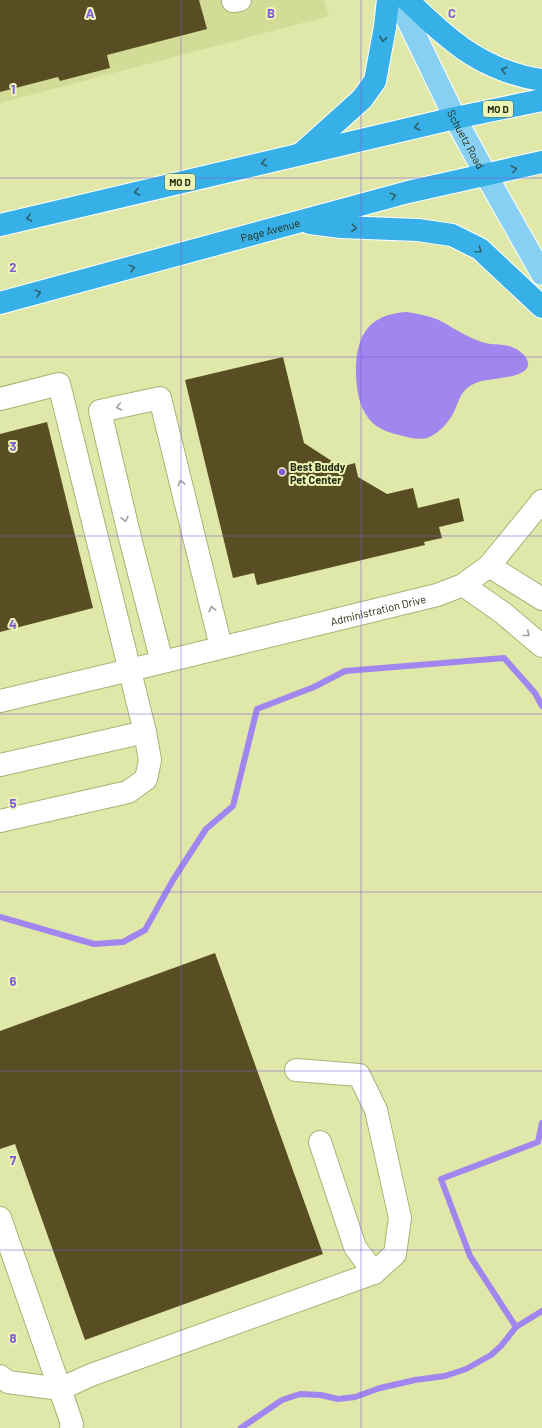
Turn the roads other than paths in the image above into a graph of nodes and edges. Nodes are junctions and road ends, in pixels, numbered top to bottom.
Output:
1 (233, 0) edge
2 (240, 0) edge
3 (388, 0) edge
4 (398, 0) edge
5 (407, 0) edge
6 (542, 80) edge
7 (542, 100) edge
8 (455, 118) junction
9 (302, 154) junction
10 (542, 162) edge
11 (486, 175) junction
12 (301, 221) junction
13 (0, 225) edge
14 (542, 274) edge
15 (0, 303) edge
16 (542, 307) edge
17 (0, 400) edge
18 (542, 501) edge
19 (489, 566) junction
20 (463, 585) junction
21 (521, 586) junction
22 (542, 600) edge
23 (502, 613) junction
24 (542, 646) edge
25 (221, 647) junction
26 (171, 660) junction
27 (129, 671) junction
28 (0, 701) edge
29 (145, 732) junction
30 (0, 765) edge
31 (0, 821) edge
32 (296, 1070) dead end
33 (320, 1142) dead end
34 (0, 1218) edge
35 (374, 1273) junction
36 (0, 1376) edge
37 (60, 1390) junction
38 (71, 1428) edge

1 - 2 street
3 -> 9 highway
4 - 8 main road, Schuetz Road
6 -> 5 highway
7 - 8 highway, MO D
8 -> 9 highway, MO D
8 - 11 main road, Schuetz Road
9 -> 13 highway, MO D
11 -> 10 highway, Page Avenue
12 -> 11 highway, Page Avenue
11 - 14 main road, Schuetz Road
15 -> 12 highway, Page Avenue
12 -> 16 highway
17 - 27 street
18 - 19 street, Administration Drive
19 - 20 street, Administration Drive
19 - 21 street
20 - 23 street
20 - 25 street, Administration Drive
21 - 22 street
21 - 23 street
23 -> 24 street
25 - 26 street, Administration Drive
25 -> 26 street
26 - 27 street, Administration Drive
27 - 28 street, Administration Drive
27 - 29 street
29 - 30 street
29 - 31 street
32 - 35 street
33 - 35 street
34 - 37 street
35 - 37 street
36 - 37 street
37 - 38 street

